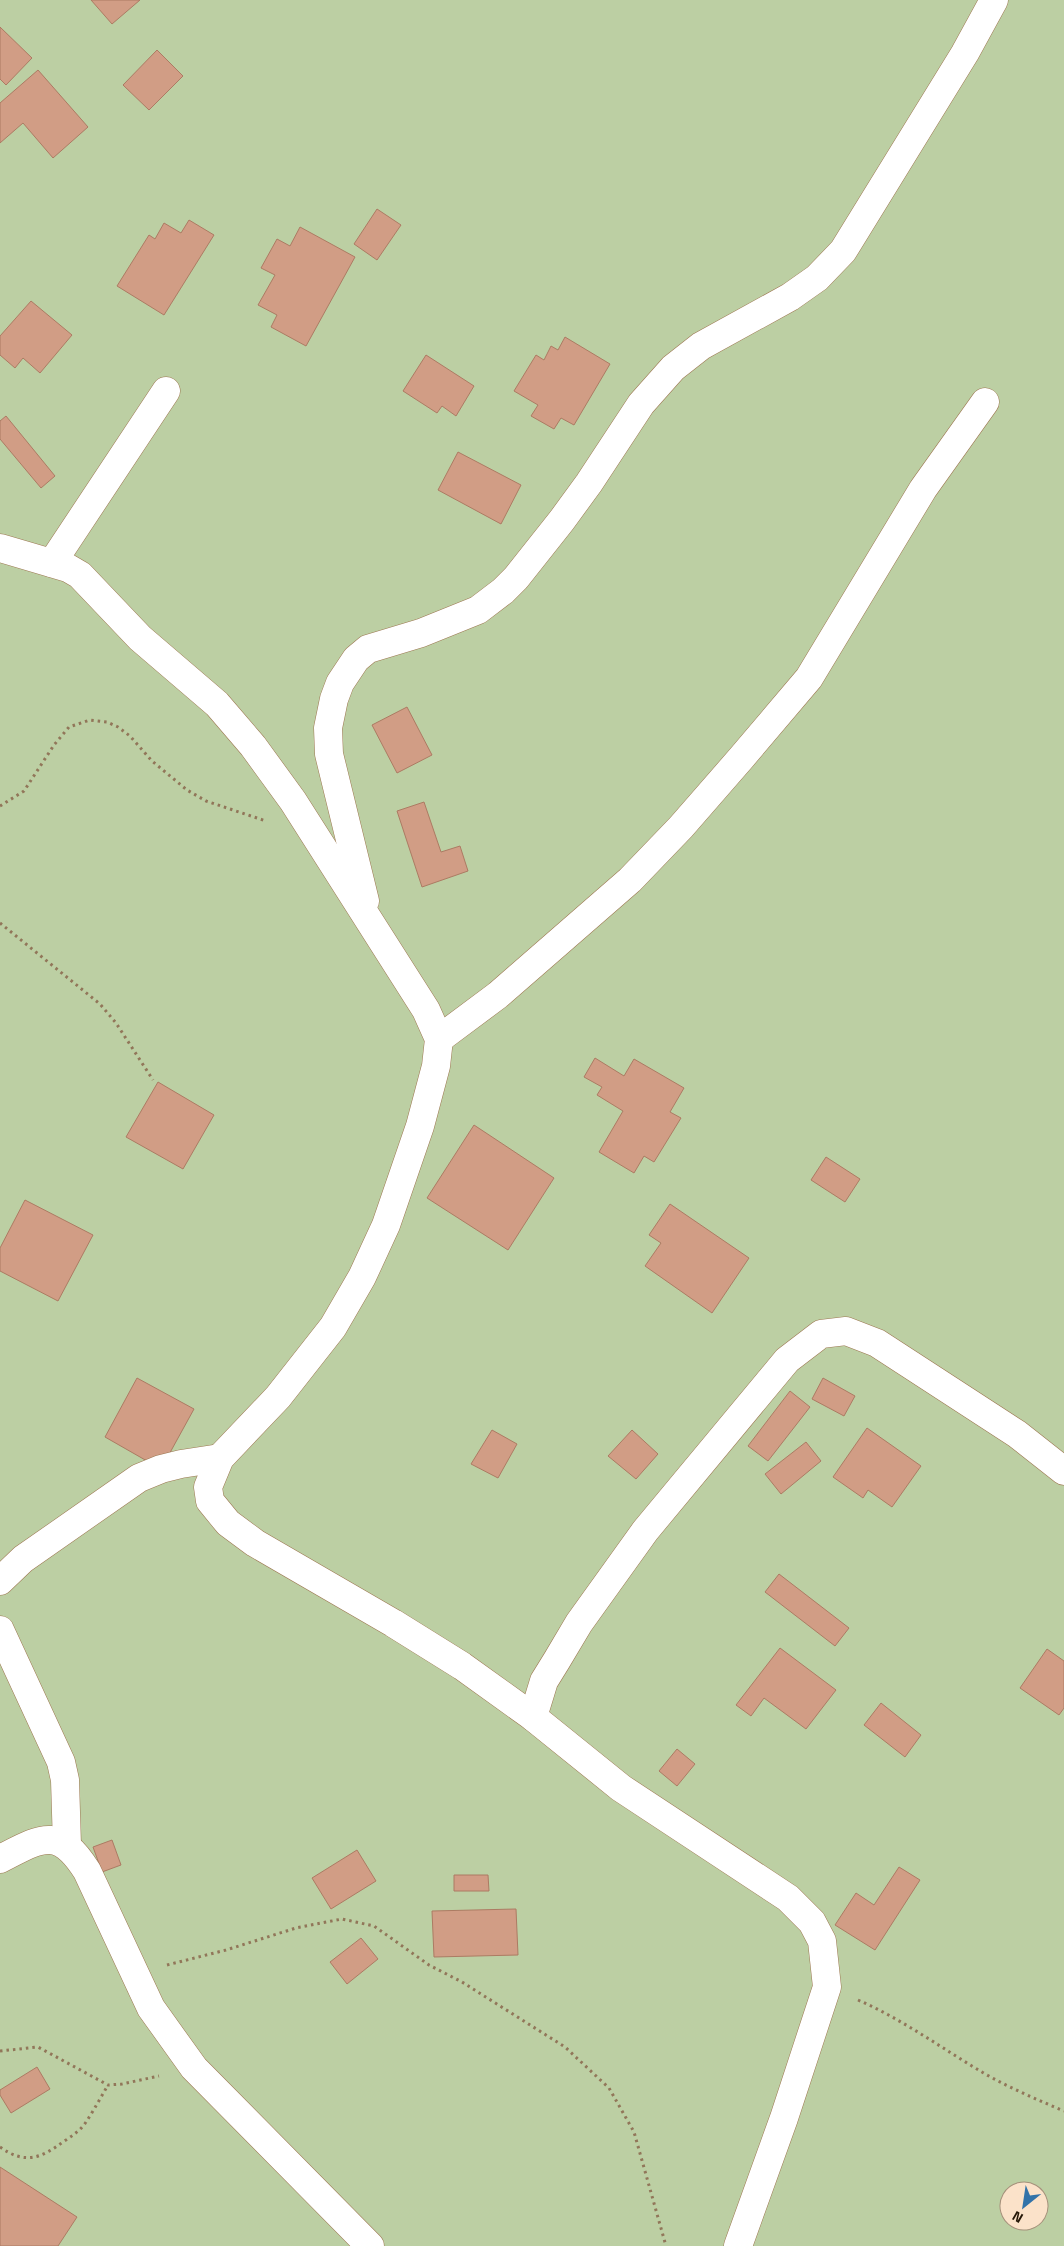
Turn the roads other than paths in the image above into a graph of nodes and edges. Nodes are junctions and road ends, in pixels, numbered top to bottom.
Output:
1 (994, 0) edge
2 (166, 391) dead end
3 (985, 402) dead end
4 (0, 548) edge
5 (52, 563) junction
6 (369, 920) junction
7 (439, 1039) junction
8 (220, 1458) junction
9 (1064, 1471) edge
10 (0, 1581) edge
11 (0, 1630) edge
12 (534, 1717) junction
13 (67, 1845) junction
14 (0, 1859) edge
15 (370, 2246) edge
16 (738, 2246) edge

1 - 6 street
2 - 5 street
3 - 7 street
4 - 5 street
5 - 6 street
6 - 7 street
7 - 8 street
8 - 10 street
8 - 12 street
9 - 12 street
11 - 13 street
12 - 16 street
13 - 14 street
13 - 15 street

